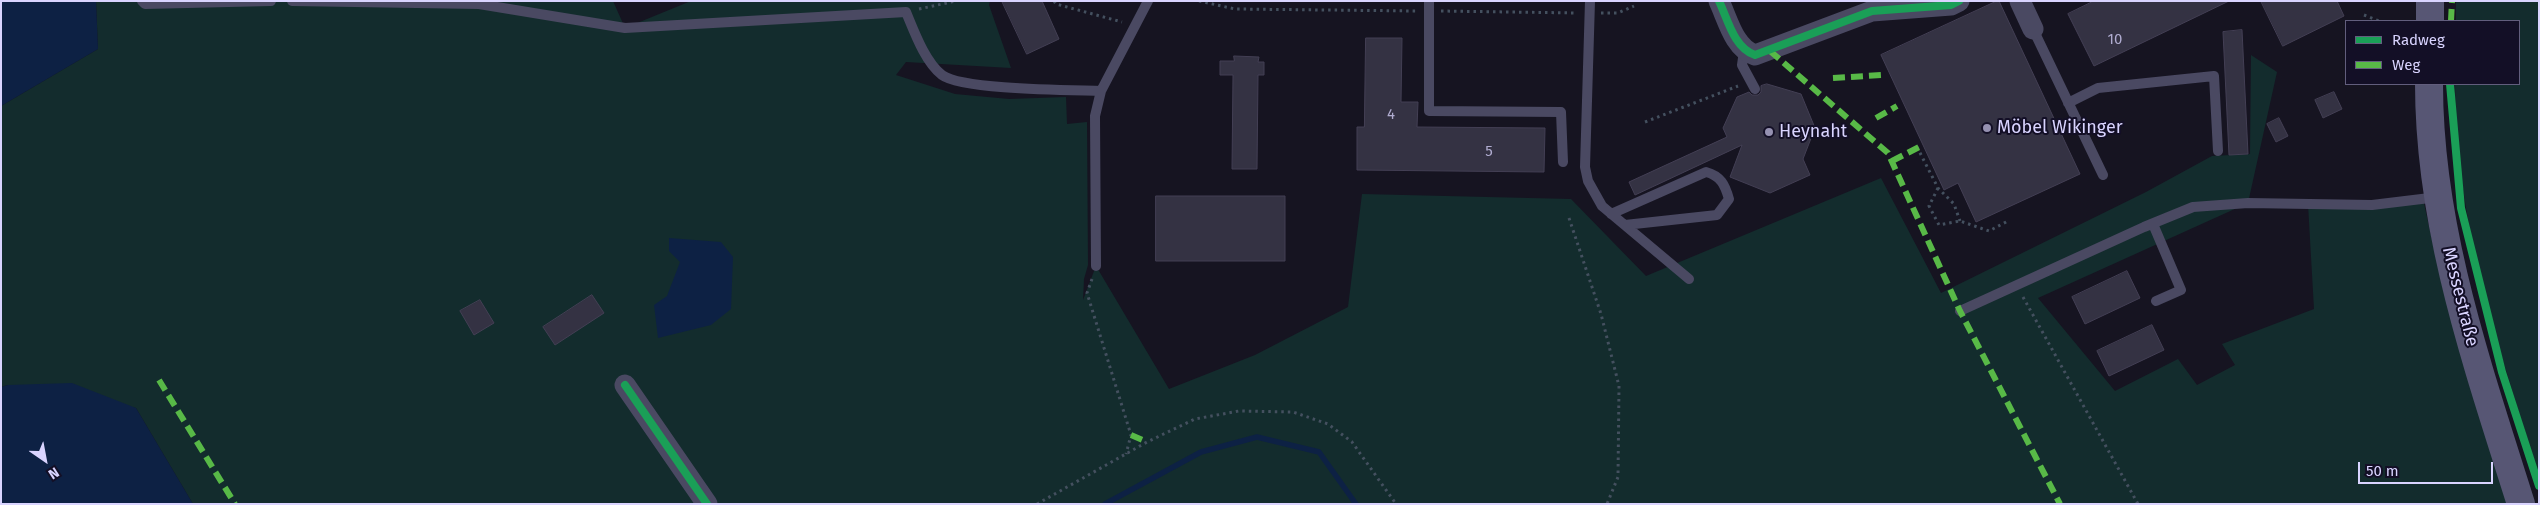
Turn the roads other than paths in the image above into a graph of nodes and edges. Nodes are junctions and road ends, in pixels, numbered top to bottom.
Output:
1 (142, 1) edge
2 (271, 1) edge
3 (292, 1) edge
4 (1148, 1) edge
5 (1429, 1) edge
6 (1590, 1) edge
7 (1719, 1) edge
8 (1959, 1) edge
9 (2020, 1) edge
10 (2430, 1) edge
11 (2430, 20) edge
12 (2033, 29) joint
13 (1744, 52) junction
14 (1752, 85) road end
15 (2429, 85) edge
16 (1101, 91) junction
17 (2068, 103) junction
18 (2218, 151) dead end
19 (1563, 162) dead end
20 (2103, 175) dead end
21 (2439, 197) junction
22 (1612, 214) junction
23 (2153, 224) junction
24 (1625, 225) junction
25 (1096, 266) road end
26 (1689, 279) dead end
27 (2156, 301) dead end
28 (1960, 311) dead end
29 (625, 385) dead end
30 (707, 504) edge
31 (2521, 504) edge

1 - 2 lane
3 - 16 lane
4 - 16 lane
5 - 19 lane
6 - 22 lane
7 - 13 street
8 - 13 street
9 - 12 street
10 - 11 main road
12 - 17 lane
13 - 14 lane
15 - 21 main road, Messestraße
16 - 25 lane
17 - 18 lane
17 - 20 lane
21 - 23 lane
21 - 31 main road, Messestraße
22 - 24 lane
22 - 24 lane
23 - 27 lane
23 - 28 lane
24 - 26 lane
29 - 30 street

